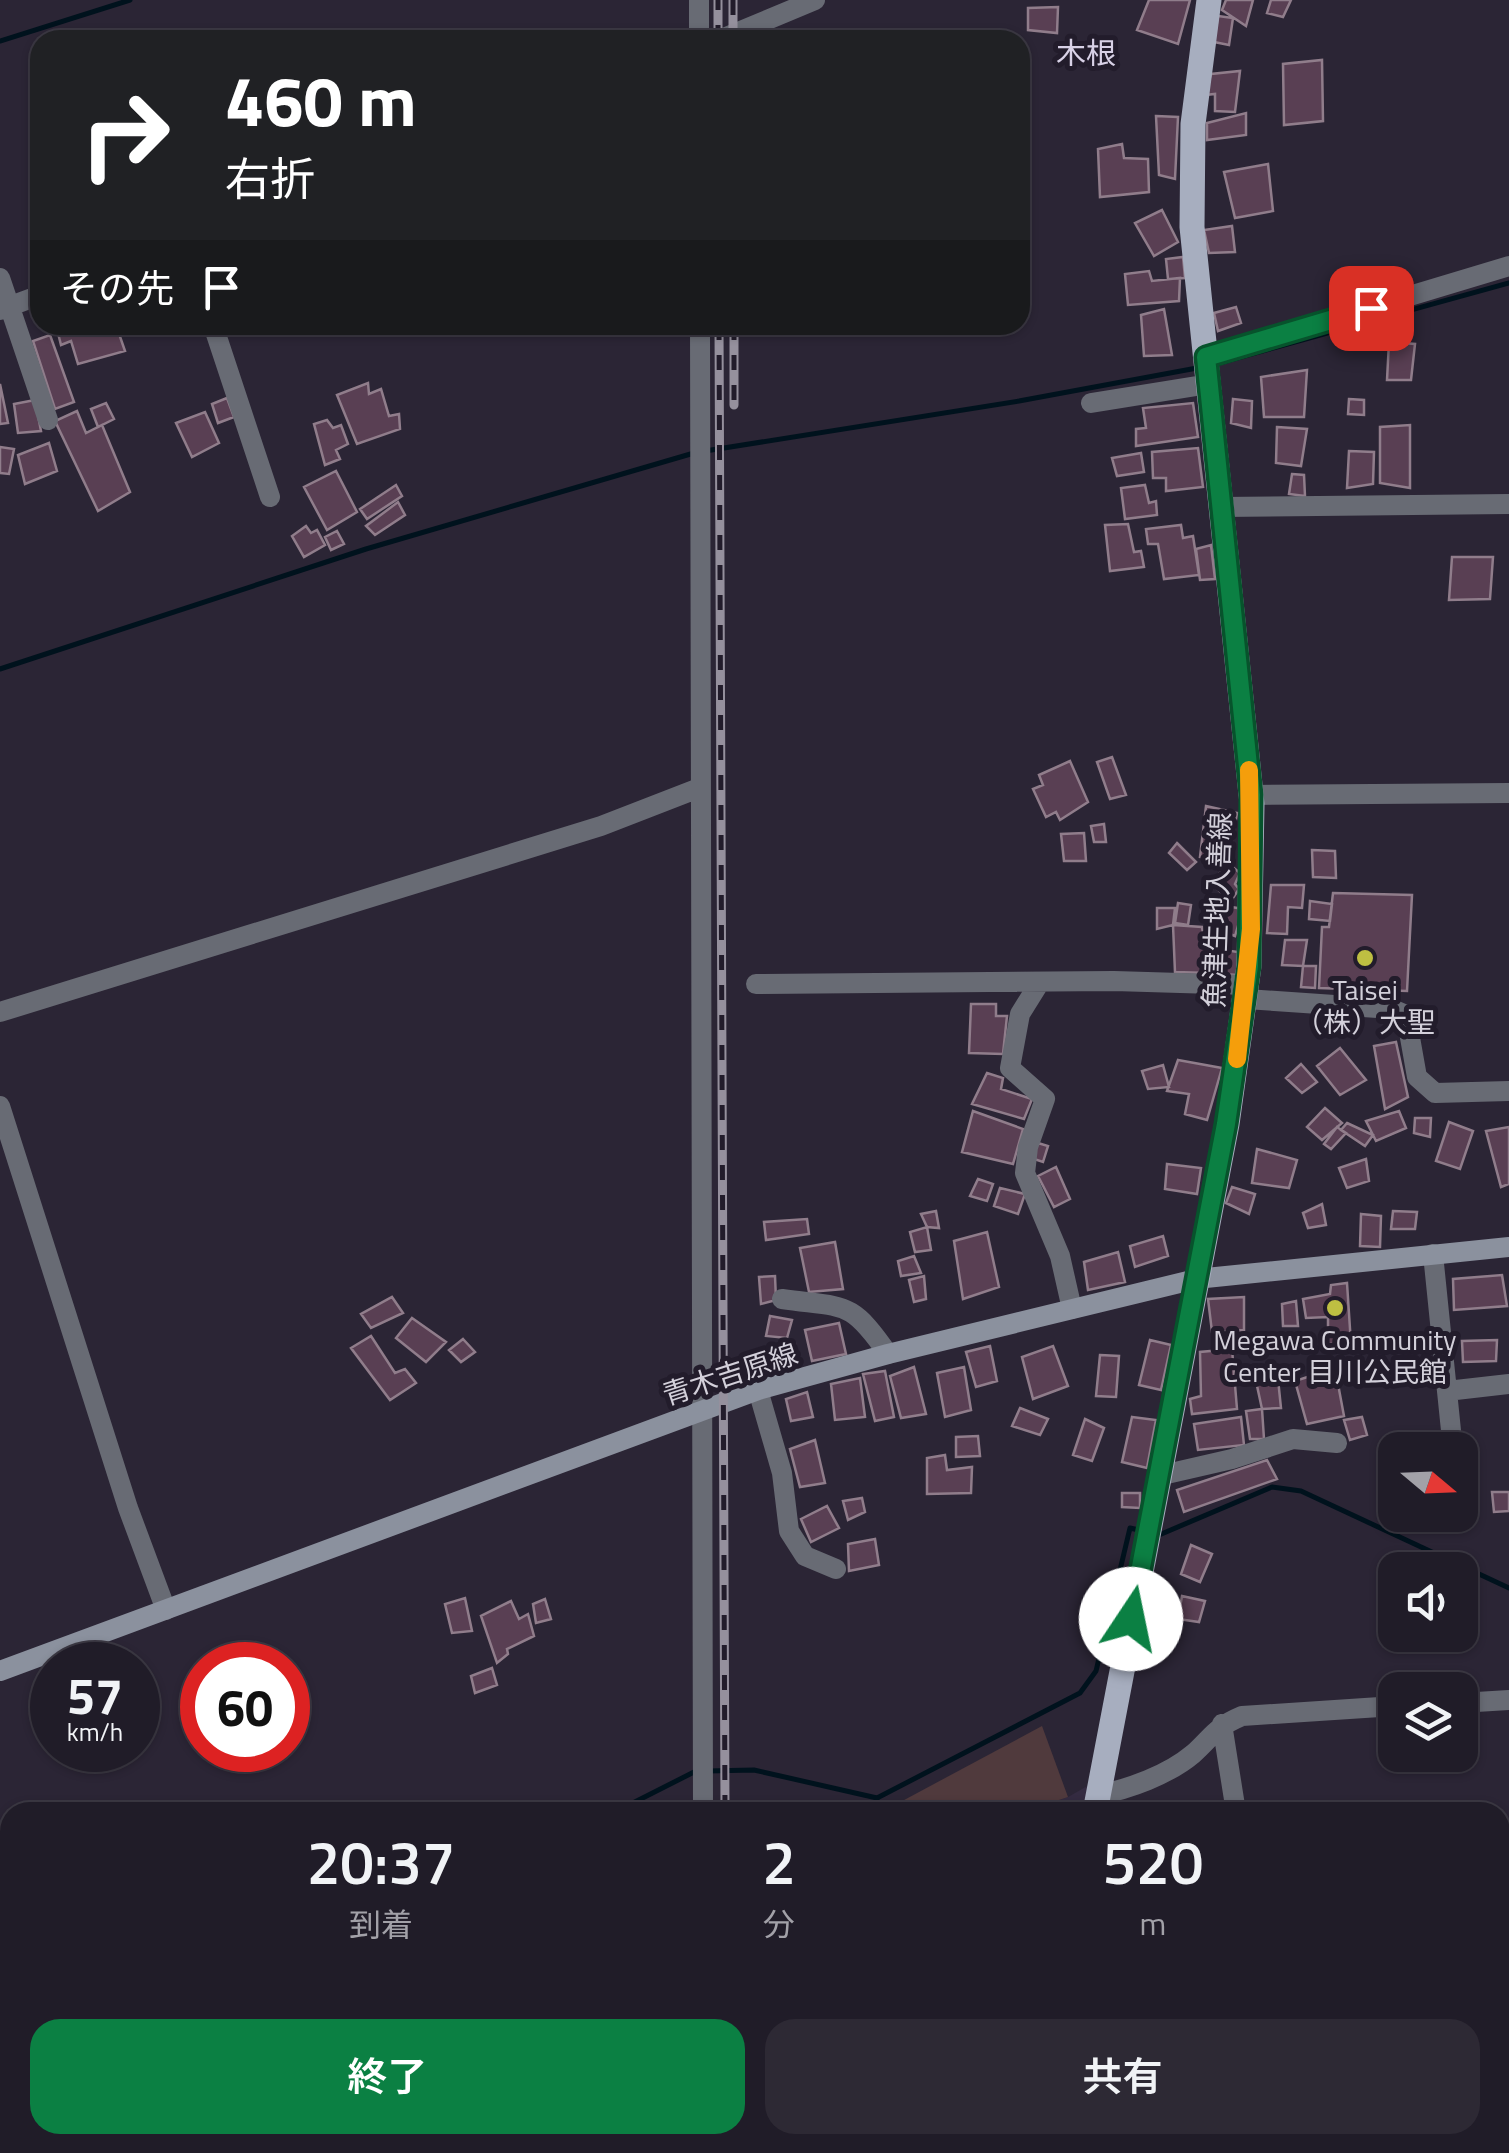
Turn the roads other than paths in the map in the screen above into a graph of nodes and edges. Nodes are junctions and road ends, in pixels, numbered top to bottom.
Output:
1 (699, 0) edge
2 (815, 0) edge
3 (1209, 0) edge
4 (699, 30) edge
5 (743, 30) edge
6 (1509, 266) edge
7 (0, 278) edge
8 (30, 299) edge
9 (4, 308) edge
10 (215, 335) edge
11 (700, 335) edge
12 (1206, 357) junction
13 (1209, 384) junction
14 (1091, 403) dead end
15 (48, 420) dead end
16 (270, 498) dead end
17 (1509, 504) edge
18 (1222, 507) junction
19 (699, 788) junction
20 (1509, 794) edge
21 (1251, 795) junction
22 (1040, 982) junction
23 (756, 984) dead end
24 (1247, 992) junction
25 (0, 1012) edge
26 (1509, 1091) edge
27 (0, 1106) edge
28 (1509, 1247) edge
29 (1433, 1254) junction
30 (1196, 1279) junction
31 (782, 1299) dead end
32 (1072, 1309) junction
33 (888, 1354) junction
34 (1509, 1384) edge
35 (758, 1390) junction
36 (1447, 1391) junction
37 (701, 1410) junction
38 (1451, 1432) edge
39 (1336, 1443) dead end
40 (1158, 1476) junction
41 (836, 1569) dead end
42 (166, 1610) junction
43 (0, 1671) edge
44 (1509, 1700) edge
45 (1478, 1702) edge
46 (1378, 1707) edge
47 (1222, 1724) junction
48 (703, 1802) edge
49 (1096, 1802) edge
50 (1100, 1802) edge
51 (1234, 1802) edge

1 - 4 street
2 - 5 street
3 - 12 main road, 魚津生地入善線
6 - 12 street
7 - 9 street
8 - 9 street
9 - 15 street
10 - 16 street
11 - 19 street
12 - 13 main road, 魚津生地入善線
13 - 14 street
13 - 18 main road, 魚津生地入善線
17 - 18 street
18 - 21 main road, 魚津生地入善線
19 - 25 street
19 - 37 street
20 - 21 street
21 - 24 main road, 魚津生地入善線
22 - 23 street
22 - 24 street
22 - 32 street
24 - 26 street
24 - 30 main road, 魚津生地入善線
27 - 42 street
28 - 29 main road, 青木吉原線
29 - 30 main road, 青木吉原線
29 - 36 street
30 - 32 main road, 青木吉原線
30 - 40 main road, 魚津生地入善線
31 - 33 street
32 - 33 main road, 青木吉原線
33 - 35 main road, 青木吉原線
34 - 36 street
35 - 37 main road, 青木吉原線
35 - 41 street
36 - 38 street
37 - 42 main road, 青木吉原線
37 - 48 street
39 - 40 street
40 - 49 main road, 魚津生地入善線
42 - 43 main road, 青木吉原線
44 - 45 street
46 - 47 street
47 - 50 street
47 - 51 street

